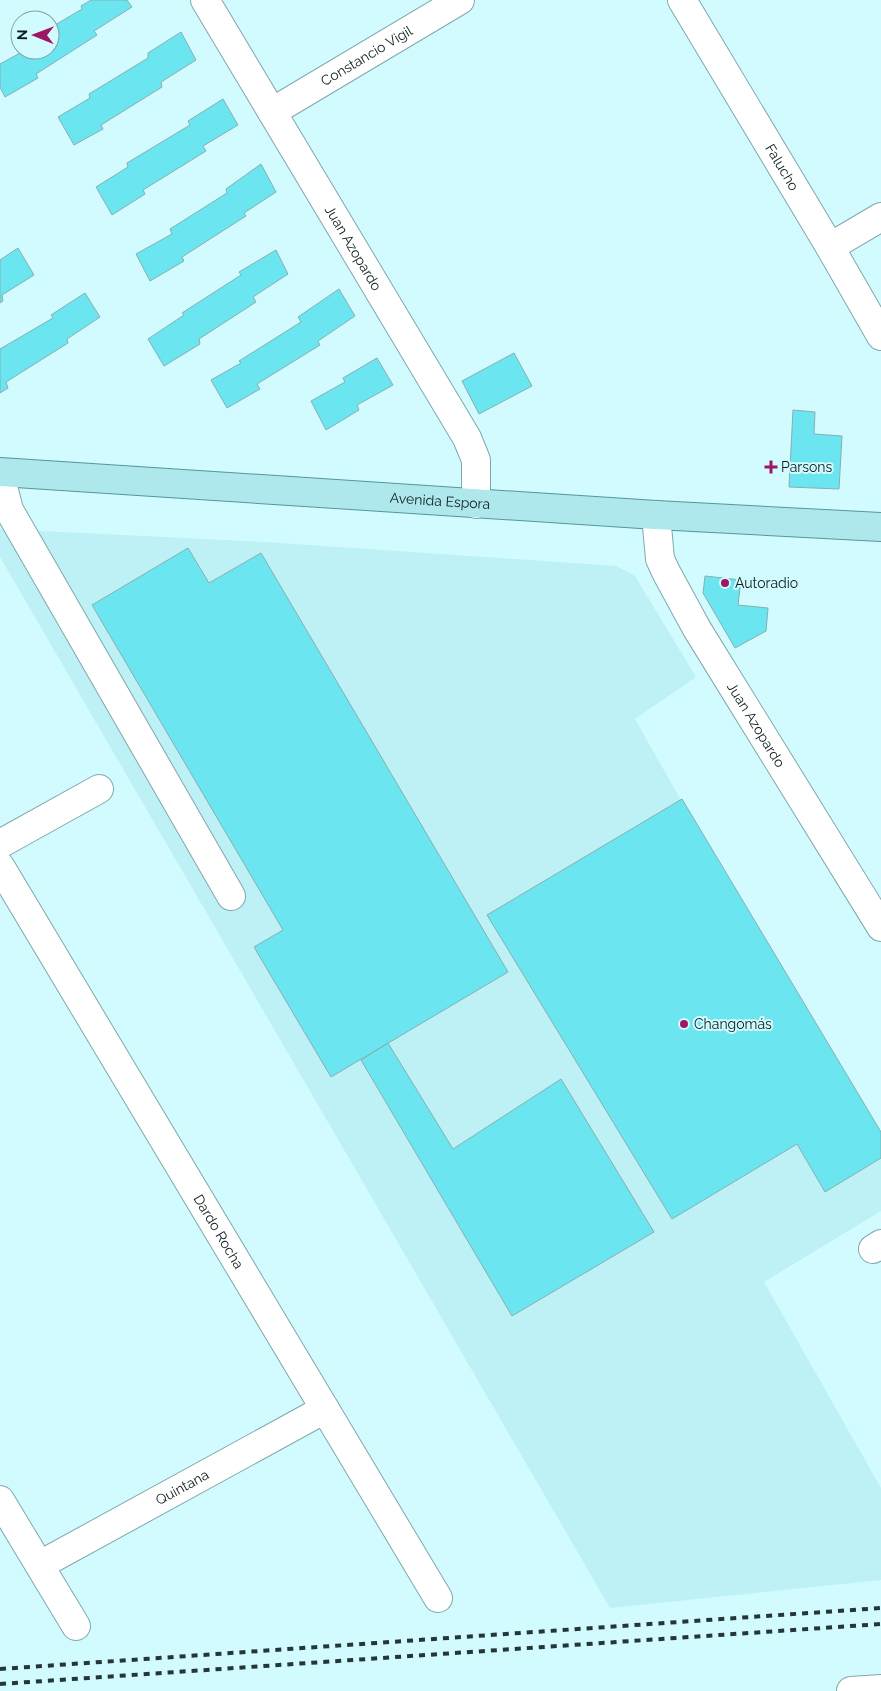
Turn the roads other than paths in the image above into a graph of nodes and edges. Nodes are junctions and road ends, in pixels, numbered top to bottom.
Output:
1 (205, 0) edge
2 (460, 0) edge
3 (682, 0) edge
4 (272, 112) junction
5 (881, 217) edge
6 (830, 247) junction
7 (881, 336) edge
8 (0, 474) edge
9 (476, 504) junction
10 (656, 515) junction
11 (881, 527) edge
12 (99, 789) dead end
13 (0, 844) edge
14 (0, 866) edge
15 (231, 896) dead end
16 (881, 927) edge
17 (325, 1408) junction
18 (0, 1500) edge
19 (40, 1564) junction
20 (438, 1598) dead end
21 (76, 1626) dead end
22 (881, 1689) edge
23 (851, 1691) edge

1 - 4 street, Juan Azopardo
2 - 4 street, Constancio Vigil
3 - 6 street, Falucho
4 - 9 street, Juan Azopardo
5 - 6 street
6 - 7 street, Falucho
8 - 9 main road, Avenida Espora
8 - 15 street
9 - 10 main road, Avenida Espora
10 - 11 main road, Avenida Espora
10 - 16 street, Juan Azopardo
12 - 13 street
14 - 17 street, Dardo Rocha
17 - 19 street, Quintana
17 - 20 street, Dardo Rocha
18 - 19 street
19 - 21 street
22 - 23 street

